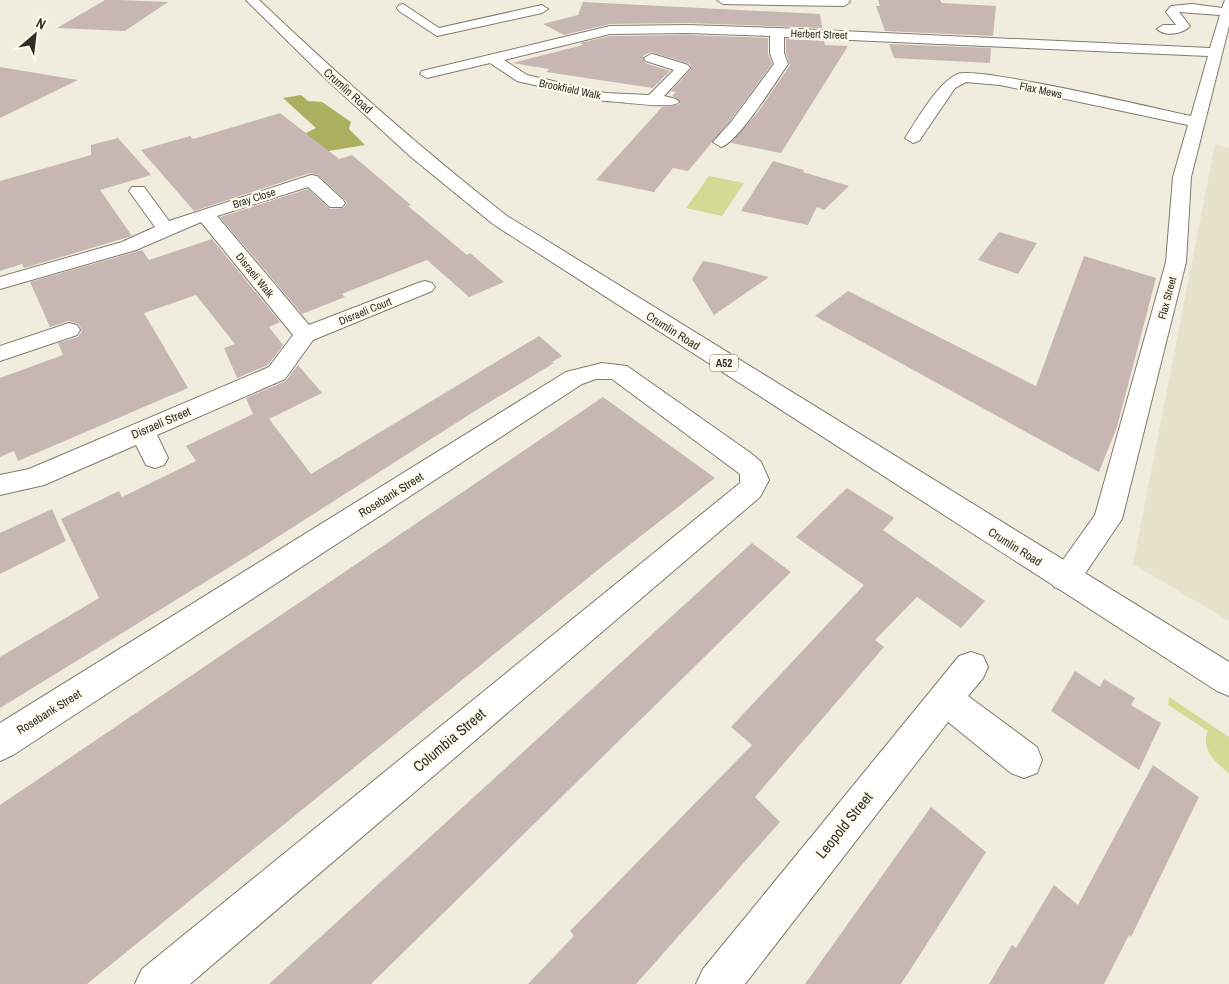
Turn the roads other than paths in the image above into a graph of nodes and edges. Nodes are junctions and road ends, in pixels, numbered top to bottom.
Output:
1 (252, 0) edge
2 (723, 0) edge
3 (844, 1) edge
4 (404, 8) dead end
5 (493, 8) dead end
6 (1228, 8) edge
7 (542, 9) dead end
8 (506, 17) junction
9 (522, 26) dead end
10 (850, 27) junction
11 (1163, 29) dead end
12 (777, 32) junction
13 (538, 34) dead end
14 (555, 43) junction
15 (1216, 52) junction
16 (492, 58) junction
17 (651, 58) dead end
18 (427, 74) dead end
19 (653, 99) junction
20 (671, 102) dead end
21 (1197, 122) junction
22 (914, 138) dead end
23 (721, 142) dead end
24 (138, 191) dead end
25 (336, 203) dead end
26 (205, 214) junction
27 (165, 228) junction
28 (0, 283) edge
29 (425, 286) dead end
30 (69, 330) dead end
31 (305, 335) junction
32 (0, 354) edge
33 (142, 431) junction
34 (155, 458) dead end
35 (0, 485) edge
36 (741, 497) joint
37 (1065, 578) junction
38 (971, 667) dead end
39 (1229, 680) edge
40 (945, 699) junction
41 (0, 743) edge
42 (1024, 760) dead end
43 (157, 984) edge
44 (718, 984) edge

1 - 37 street, Crumlin Road / A52
2 - 3 street
3 - 10 street
4 - 8 street
5 - 8 street
6 - 11 street
6 - 15 street, Flax Street
7 - 8 street
8 - 9 street
10 - 12 street, Herbert Street
10 - 15 street, Herbert Street
12 - 14 street, Herbert Street
12 - 23 street
13 - 14 street
14 - 16 street, Herbert Street
15 - 21 street, Flax Street
16 - 18 street, Herbert Street
16 - 19 street, Brookfield Walk
17 - 19 street
19 - 20 street, Brookfield Walk
21 - 22 street, Flax Mews
21 - 37 street, Flax Street
24 - 27 street
25 - 26 street, Bray Close
26 - 27 street, Bray Close
26 - 31 street, Disraeli Walk
27 - 28 street, Bray Close
29 - 31 street, Disraeli Court
30 - 32 street
31 - 33 street, Disraeli Street
33 - 34 street
33 - 35 street, Disraeli Street
36 - 41 street, Rosebank Street
36 - 43 street, Columbia Street
37 - 39 street, Crumlin Road / A52
38 - 40 street, Leopold Street
40 - 42 street
40 - 44 street, Leopold Street

